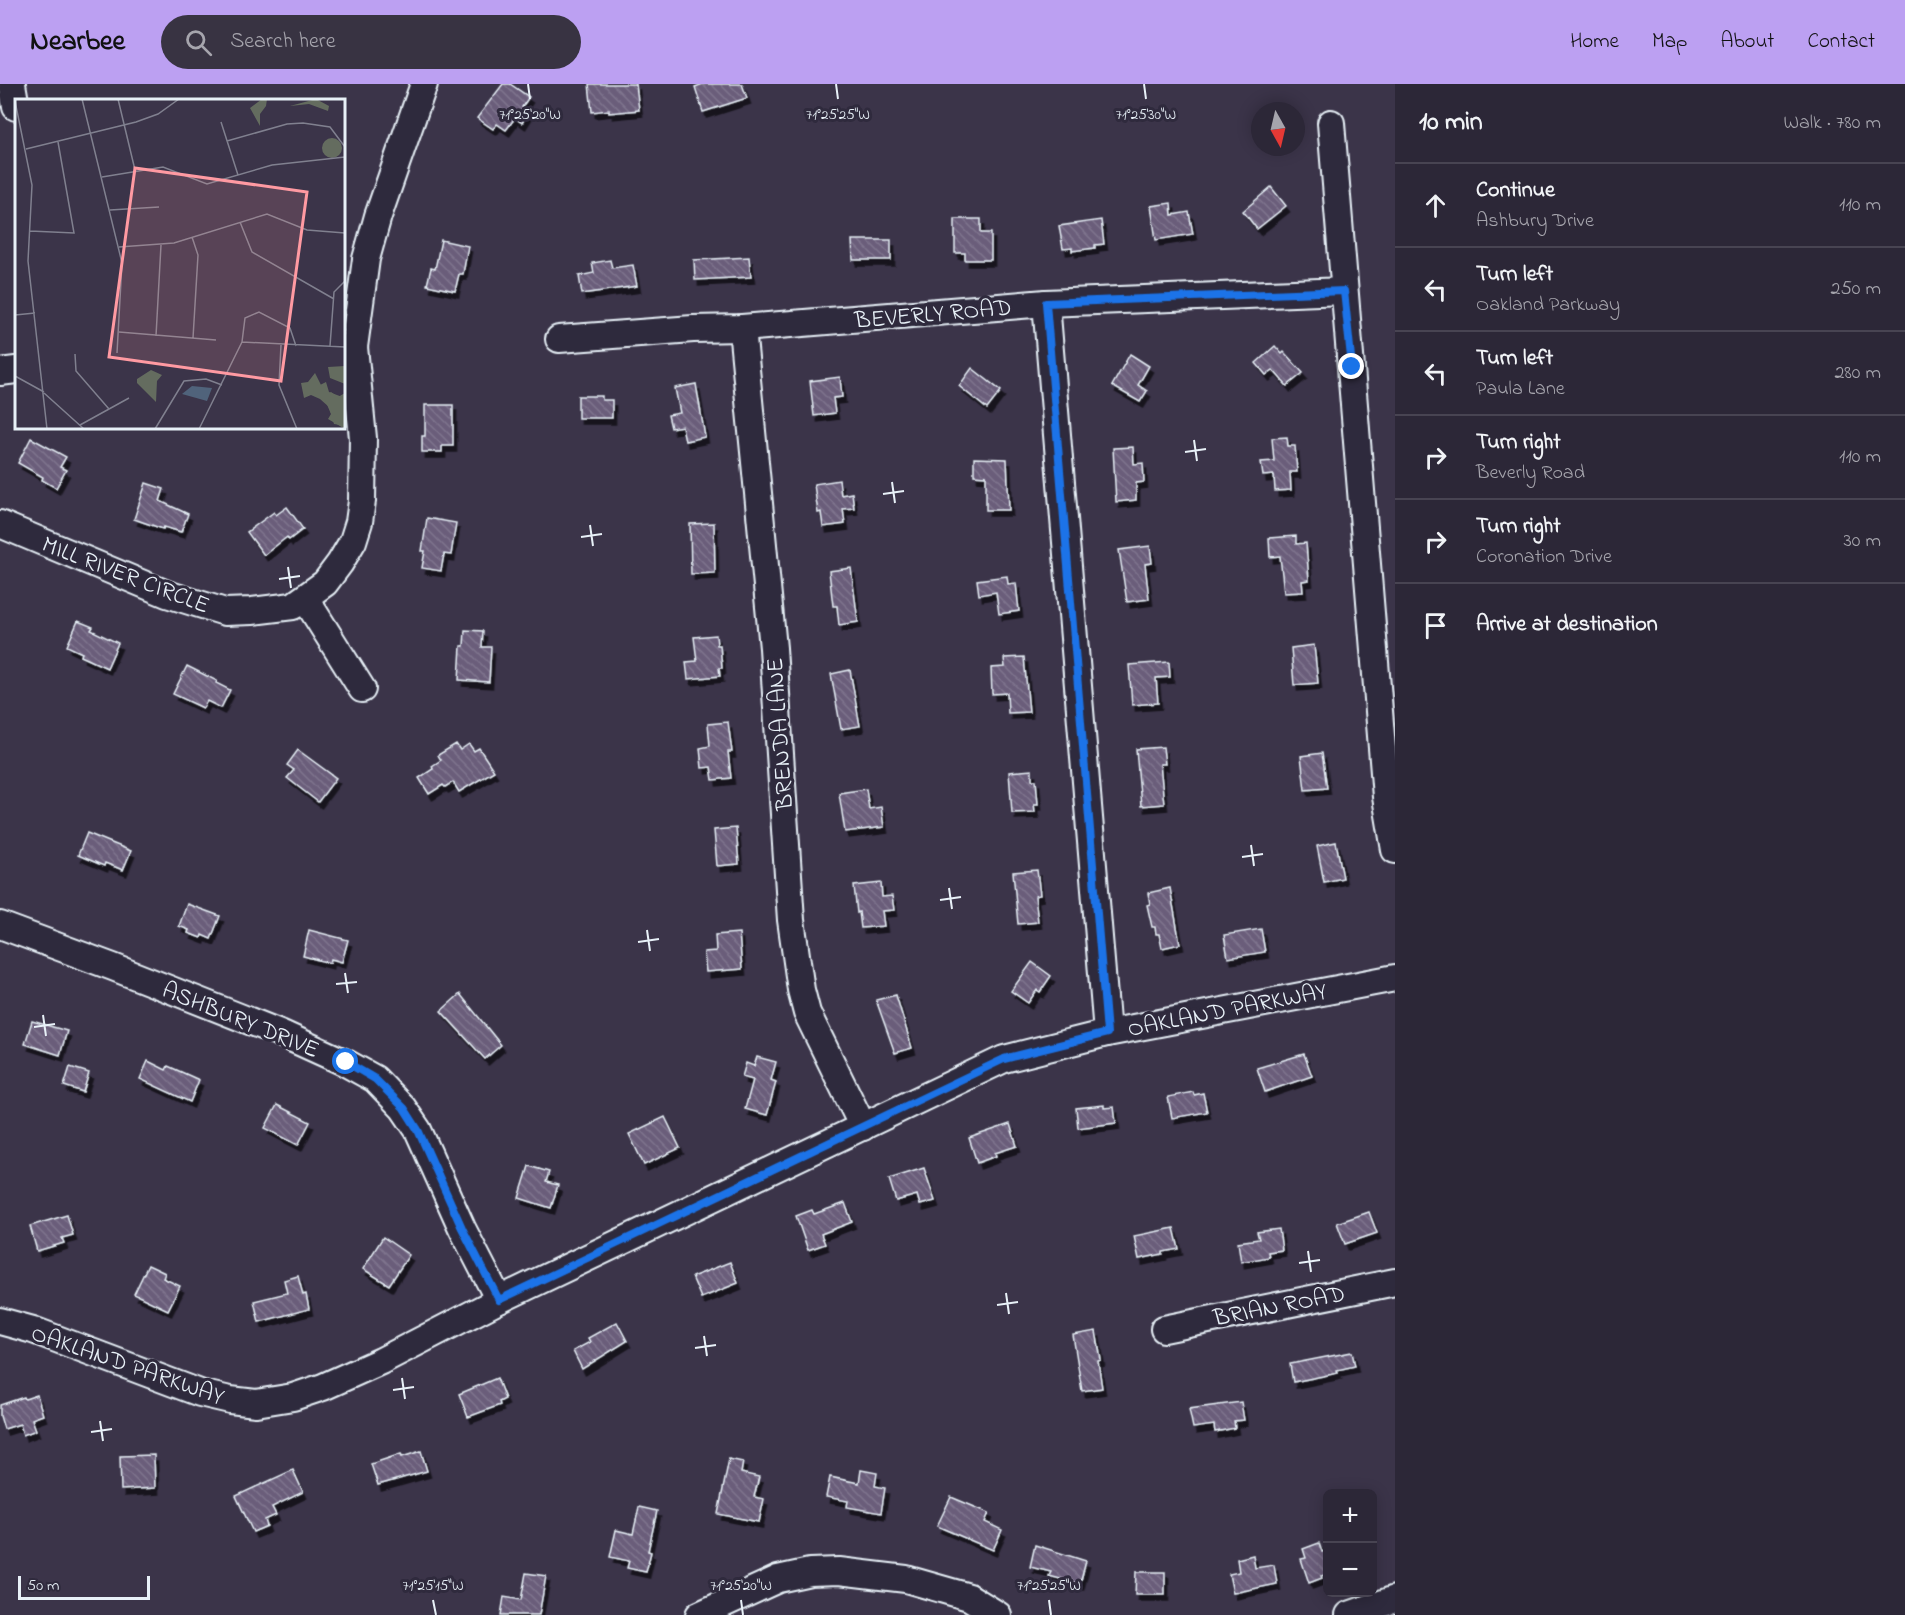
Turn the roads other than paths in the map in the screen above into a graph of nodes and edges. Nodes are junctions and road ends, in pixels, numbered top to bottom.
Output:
1 (12, 84) edge
2 (424, 84) edge
3 (15, 101) edge
4 (1331, 123) dead end
5 (1344, 291) junction
6 (1046, 303) junction
7 (742, 328) junction
8 (559, 339) dead end
9 (349, 347) edge
10 (15, 370) edge
11 (0, 372) edge
12 (0, 524) edge
13 (305, 598) junction
14 (362, 689) dead end
15 (1395, 850) edge
16 (0, 926) edge
17 (1395, 978) edge
18 (1107, 1033) junction
19 (863, 1127) junction
20 (1395, 1282) edge
21 (499, 1300) junction
22 (0, 1321) edge
23 (1164, 1329) dead end
24 (1394, 1602) edge
25 (699, 1615) edge
26 (998, 1615) edge
27 (1349, 1615) edge

1 - 3 street
2 - 9 street, MILL RIVER CIRCLE
4 - 5 street
5 - 6 street, BEVERLY ROAD
5 - 15 street
6 - 7 street, BEVERLY ROAD
6 - 18 street
7 - 8 street, BEVERLY ROAD
7 - 19 street, BRENDA LANE
9 - 13 street, MILL RIVER CIRCLE
10 - 11 street
12 - 13 street, MILL RIVER CIRCLE
13 - 14 street
16 - 21 street, ASHBURY DRIVE
17 - 18 street, OAKLAND PARKWAY
18 - 19 street, OAKLAND PARKWAY
19 - 21 street, OAKLAND PARKWAY
20 - 23 street, BRIAN ROAD
21 - 22 street, OAKLAND PARKWAY
24 - 27 street
25 - 26 street

